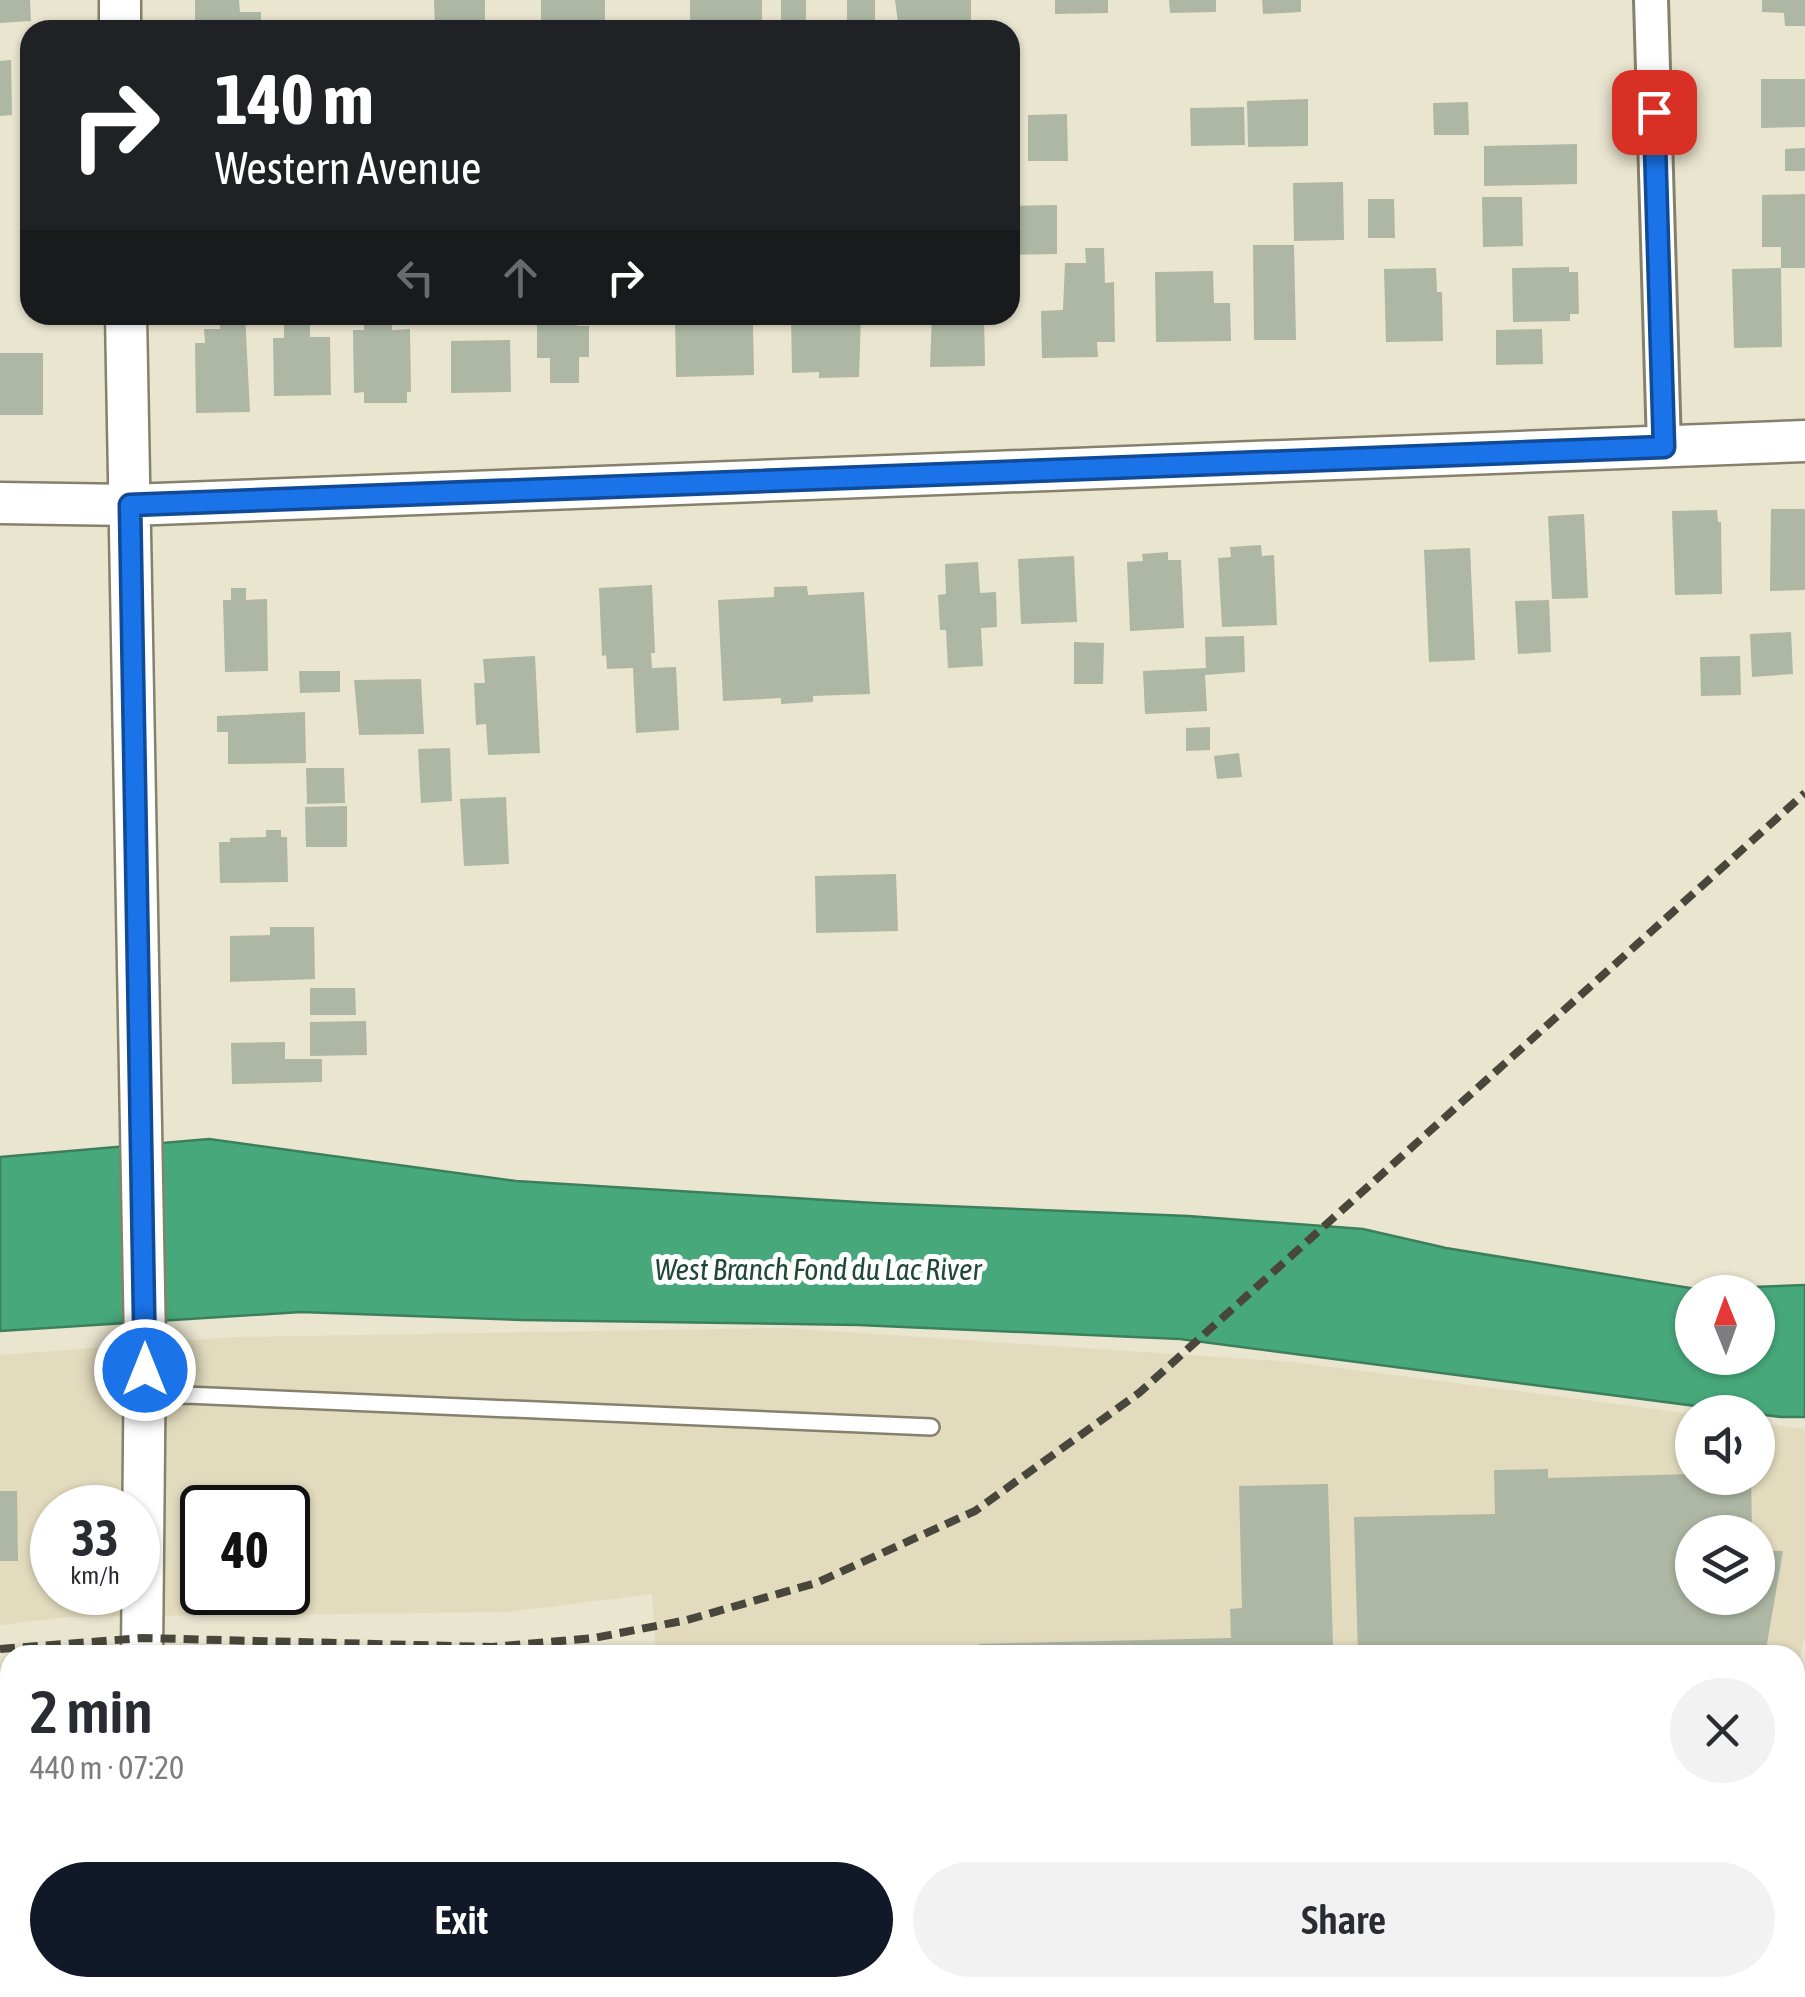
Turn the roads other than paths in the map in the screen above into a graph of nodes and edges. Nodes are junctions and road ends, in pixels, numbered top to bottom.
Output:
1 (1651, 0) edge
2 (126, 325) edge
3 (1805, 441) edge
4 (1664, 447) junction
5 (0, 503) edge
6 (130, 505) junction
7 (145, 1396) junction
8 (930, 1428) dead end
9 (142, 1645) edge

1 - 4 street
2 - 6 street
3 - 4 street
4 - 6 street
5 - 6 street
6 - 7 street
7 - 8 lane
7 - 9 street

